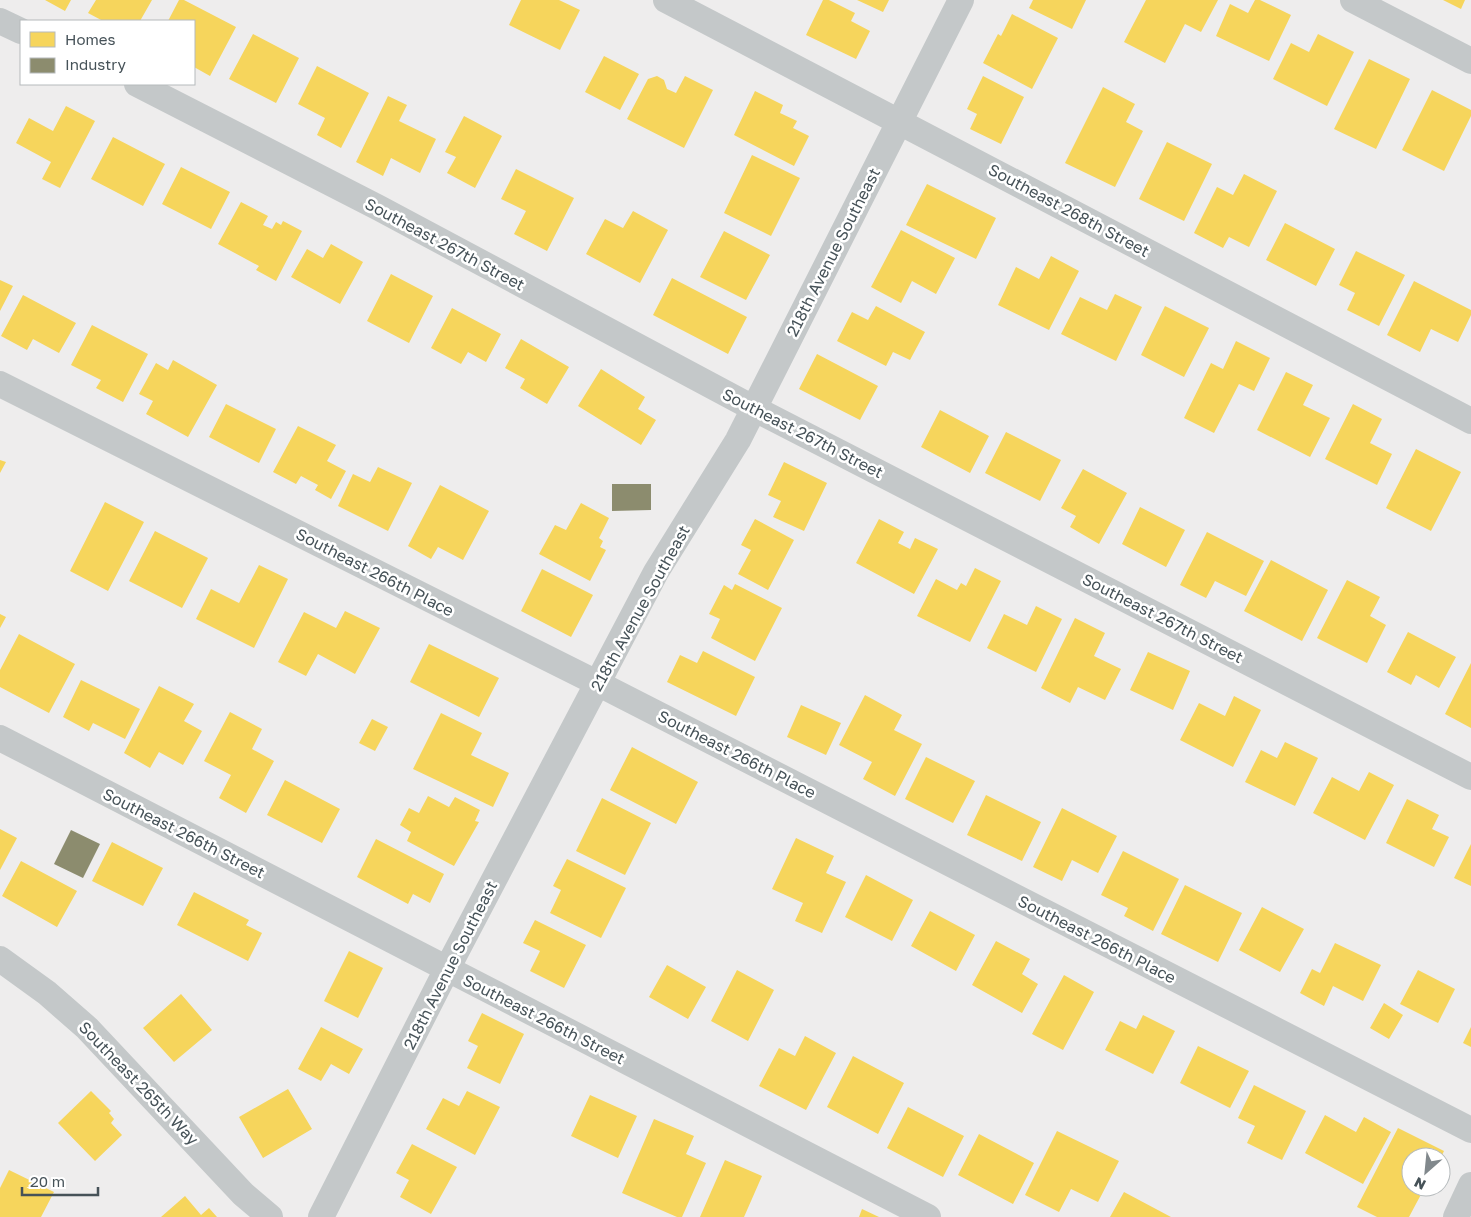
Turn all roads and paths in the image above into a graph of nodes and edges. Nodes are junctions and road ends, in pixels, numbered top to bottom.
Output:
1 (666, 0) edge
2 (961, 0) edge
3 (1353, 0) edge
4 (0, 21) edge
5 (20, 31) edge
6 (1471, 61) edge
7 (139, 85) edge
8 (900, 122) junction
9 (0, 384) edge
10 (754, 408) junction
11 (1471, 421) edge
12 (597, 683) junction
13 (0, 738) edge
14 (1471, 777) edge
15 (0, 959) edge
16 (447, 969) junction
17 (1471, 1130) edge
18 (1471, 1186) edge
19 (270, 1217) edge
20 (321, 1217) edge
21 (928, 1217) edge
22 (1456, 1217) edge

1 - 8 street, Southeast 268th Street
2 - 8 street, 218th Avenue Southeast
3 - 6 street
4 - 5 street
7 - 10 street, Southeast 267th Street
8 - 10 street, 218th Avenue Southeast
8 - 11 street, Southeast 268th Street
9 - 12 street, Southeast 266th Place
10 - 12 street, 218th Avenue Southeast
10 - 14 street, Southeast 267th Street
12 - 16 street, 218th Avenue Southeast
12 - 17 street, Southeast 266th Place
13 - 16 street, Southeast 266th Street
15 - 19 street, Southeast 265th Way
16 - 20 street, 218th Avenue Southeast
16 - 21 street, Southeast 266th Street
18 - 22 street

